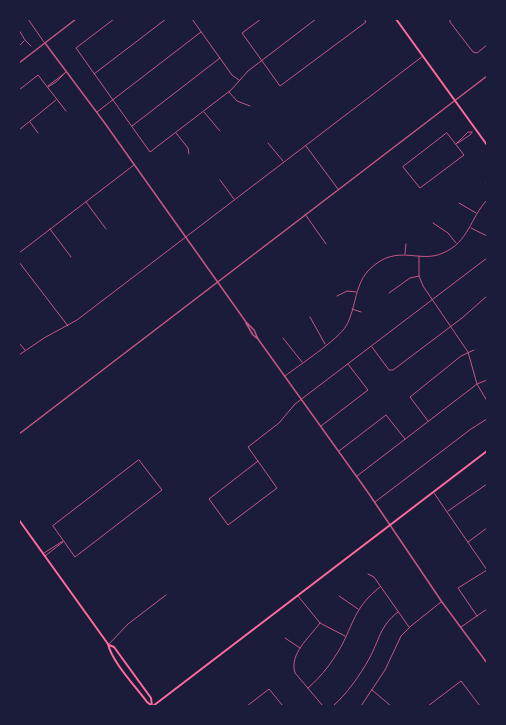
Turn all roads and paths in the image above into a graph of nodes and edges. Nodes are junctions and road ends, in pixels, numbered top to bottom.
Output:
1 (28, 19) edge
2 (76, 19) edge
3 (114, 19) edge
4 (166, 19) edge
5 (192, 19) edge
6 (261, 19) edge
7 (316, 19) edge
8 (364, 19) edge
9 (396, 19) edge
10 (450, 19) edge
11 (19, 30) edge
12 (201, 32) junction
13 (24, 40) junction
14 (44, 43) junction
15 (487, 45) edge
16 (19, 46) edge
17 (31, 46) dead end
18 (422, 56) junction
19 (220, 58) junction
20 (262, 60) junction
21 (19, 62) edge
22 (66, 72) junction
23 (94, 74) junction
24 (487, 76) edge
25 (239, 81) junction
26 (47, 87) junction
27 (19, 90) edge
28 (229, 92) junction
29 (57, 100) junction
30 (112, 100) junction
31 (455, 101) junction
32 (250, 106) dead end
33 (66, 111) dead end
34 (204, 111) junction
35 (97, 112) junction
36 (30, 122) junction
37 (131, 126) junction
38 (19, 130) edge
39 (220, 131) dead end
40 (38, 132) dead end
41 (176, 132) junction
42 (268, 143) dead end
43 (456, 144) junction
44 (305, 145) junction
45 (487, 145) edge
46 (189, 154) dead end
47 (283, 162) junction
48 (135, 165) junction
49 (220, 180) dead end
50 (338, 189) junction
51 (235, 200) junction
52 (487, 200) edge
53 (86, 202) junction
54 (459, 203) dead end
55 (476, 213) junction
56 (305, 214) junction
57 (433, 223) dead end
58 (470, 228) junction
59 (50, 229) junction
60 (106, 229) dead end
61 (487, 236) edge
62 (185, 238) junction
63 (326, 244) dead end
64 (406, 244) dead end
65 (457, 244) junction
66 (19, 253) edge
67 (405, 254) junction
68 (419, 255) junction
69 (72, 257) dead end
70 (487, 258) edge
71 (19, 262) edge
72 (419, 276) junction
73 (217, 283) junction
74 (357, 292) junction
75 (389, 293) dead end
76 (337, 296) dead end
77 (487, 296) edge
78 (432, 300) junction
79 (352, 309) junction
80 (361, 312) dead end
81 (310, 317) dead end
82 (68, 326) junction
83 (451, 326) junction
84 (284, 338) dead end
85 (19, 343) edge
86 (325, 345) junction
87 (371, 346) junction
88 (474, 350) dead end
89 (25, 351) junction
90 (468, 352) junction
91 (19, 356) edge
92 (302, 363) junction
93 (348, 364) junction
94 (285, 376) junction
95 (487, 380) edge
96 (477, 384) junction
97 (302, 399) junction
98 (487, 401) edge
99 (487, 419) edge
100 (429, 422) junction
101 (321, 426) junction
102 (19, 434) edge
103 (405, 440) junction
104 (487, 450) edge
105 (339, 451) junction
106 (258, 462) junction
107 (357, 476) junction
108 (487, 484) edge
109 (433, 492) junction
110 (375, 502) junction
111 (447, 512) junction
112 (19, 520) edge
113 (390, 525) junction
114 (487, 528) edge
115 (64, 541) junction
116 (468, 542) junction
117 (56, 545) junction
118 (58, 547) junction
119 (44, 555) junction
120 (487, 570) edge
121 (368, 574) dead end
122 (380, 587) junction
123 (166, 595) dead end
124 (297, 596) junction
125 (339, 596) dead end
126 (442, 602) junction
127 (358, 609) junction
128 (487, 609) edge
129 (398, 612) junction
130 (477, 616) junction
131 (320, 624) junction
132 (409, 627) junction
133 (460, 627) junction
134 (345, 636) junction
135 (285, 638) dead end
136 (108, 644) junction
137 (301, 648) junction
138 (487, 663) edge
139 (308, 688) junction
140 (372, 689) junction
141 (153, 706) edge
142 (247, 706) edge
143 (283, 706) edge
144 (323, 706) edge
145 (333, 706) edge
146 (361, 706) edge
147 (391, 706) edge
148 (428, 706) edge
149 (480, 706) edge

1 - 14 street
2 - 14 street
3 - 23 street
4 - 23 street
5 - 12 street
6 - 20 street
7 - 20 street
8 - 20 street
9 - 18 main road
10 - 15 street
11 - 13 street
12 - 19 street
12 - 30 street
13 - 16 street
13 - 17 street
14 - 21 street
14 - 22 street
18 - 31 main road
18 - 44 street
19 - 25 street
19 - 37 street
20 - 25 street
22 - 26 street
22 - 26 street
22 - 35 street
23 - 30 street
24 - 31 street
25 - 28 street
26 - 27 street
26 - 29 street
28 - 32 street
28 - 34 street
29 - 33 street
29 - 36 street
30 - 35 street
30 - 37 street
31 - 45 main road
31 - 50 street
34 - 39 street
34 - 41 street
35 - 48 street
36 - 38 street
36 - 40 street
37 - 41 street
41 - 46 street
42 - 47 street
43 - 43 street
43 - 43 street
44 - 47 street
44 - 50 street
47 - 51 street
48 - 53 street
48 - 62 street
49 - 51 street
50 - 56 street
51 - 62 street
52 - 55 street
53 - 59 street
53 - 60 street
54 - 55 street
55 - 58 street
56 - 63 street
56 - 73 street
57 - 65 street
58 - 61 street
58 - 65 street
59 - 66 street
59 - 69 street
62 - 73 street
62 - 82 street
64 - 67 street
65 - 68 street
67 - 68 street
67 - 74 street
68 - 72 street
70 - 78 street
71 - 82 street
72 - 75 street
72 - 78 street
73 - 94 street
73 - 102 street
74 - 76 street
74 - 79 street
77 - 83 street
78 - 83 street
78 - 87 street
79 - 80 street
79 - 86 street
81 - 86 street
82 - 89 street
83 - 87 street
83 - 90 street
84 - 92 street
85 - 89 street
86 - 92 street
87 - 93 street
88 - 90 street
89 - 91 street
90 - 96 street
90 - 100 street
92 - 94 street
93 - 97 street
93 - 101 street
94 - 97 street
95 - 96 street
96 - 98 street
96 - 100 street
97 - 101 street
97 - 106 street
99 - 110 street
100 - 103 street
101 - 105 street
103 - 105 street
103 - 107 street
104 - 109 main road
105 - 107 street
106 - 106 street
107 - 110 street
108 - 111 street
109 - 111 street
109 - 113 main road
110 - 113 street
111 - 116 street
112 - 119 main road
113 - 124 main road
113 - 126 street
114 - 116 street
115 - 115 street
115 - 117 street
115 - 118 street
116 - 120 street
117 - 118 street
117 - 119 street
118 - 119 street
119 - 136 main road
120 - 130 street
121 - 122 street
122 - 127 street
122 - 129 street
123 - 136 street
124 - 131 street
124 - 141 main road
125 - 127 street
126 - 132 street
126 - 133 street
127 - 134 street
128 - 130 street
129 - 132 street
129 - 145 street
130 - 133 street
131 - 134 street
131 - 137 street
132 - 140 street
133 - 138 street
134 - 139 street
135 - 137 street
136 - 141 main road
136 - 141 main road
137 - 139 street
139 - 144 street
140 - 146 street
140 - 147 street
142 - 143 street
148 - 149 street

